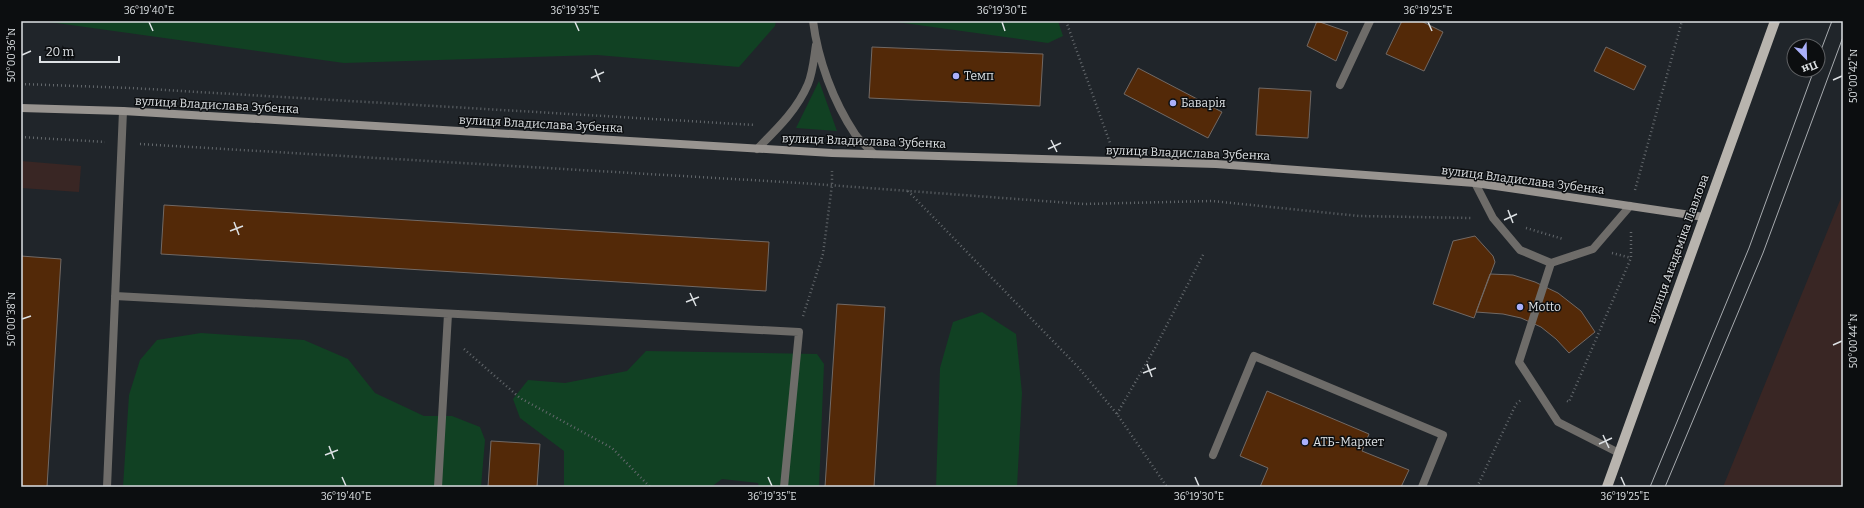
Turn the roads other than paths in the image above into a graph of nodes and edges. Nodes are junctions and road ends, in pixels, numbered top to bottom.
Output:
1 (813, 21) edge
2 (1370, 21) edge
3 (1775, 21) edge
4 (816, 44) junction
5 (1340, 85) dead end
6 (21, 108) edge
7 (123, 112) junction
8 (757, 149) junction
9 (874, 154) junction
10 (1475, 183) junction
11 (1630, 206) junction
12 (1704, 217) junction
13 (1551, 263) junction
14 (115, 296) junction
15 (448, 314) junction
16 (1620, 453) junction
17 (1213, 455) dead end
18 (107, 487) edge
19 (438, 487) edge
20 (784, 487) edge
21 (1422, 487) edge
22 (1607, 487) edge

1 - 4 street
2 - 5 street
3 - 12 main road, вулиця Академіка Павлова
4 - 8 street
4 - 9 street
6 - 7 street, вулиця Владислава Зубенка
7 - 8 street, вулиця Владислава Зубенка
7 - 14 street
8 - 9 street, вулиця Владислава Зубенка
9 - 10 street, вулиця Владислава Зубенка
10 - 11 street, вулиця Владислава Зубенка
10 - 13 street
11 - 12 street, вулиця Владислава Зубенка
11 - 13 street
12 - 16 main road, вулиця Академіка Павлова
13 - 16 street
14 - 15 street
14 - 18 street
15 - 19 street
15 - 20 street
16 - 22 main road, вулиця Академіка Павлова
17 - 21 street

